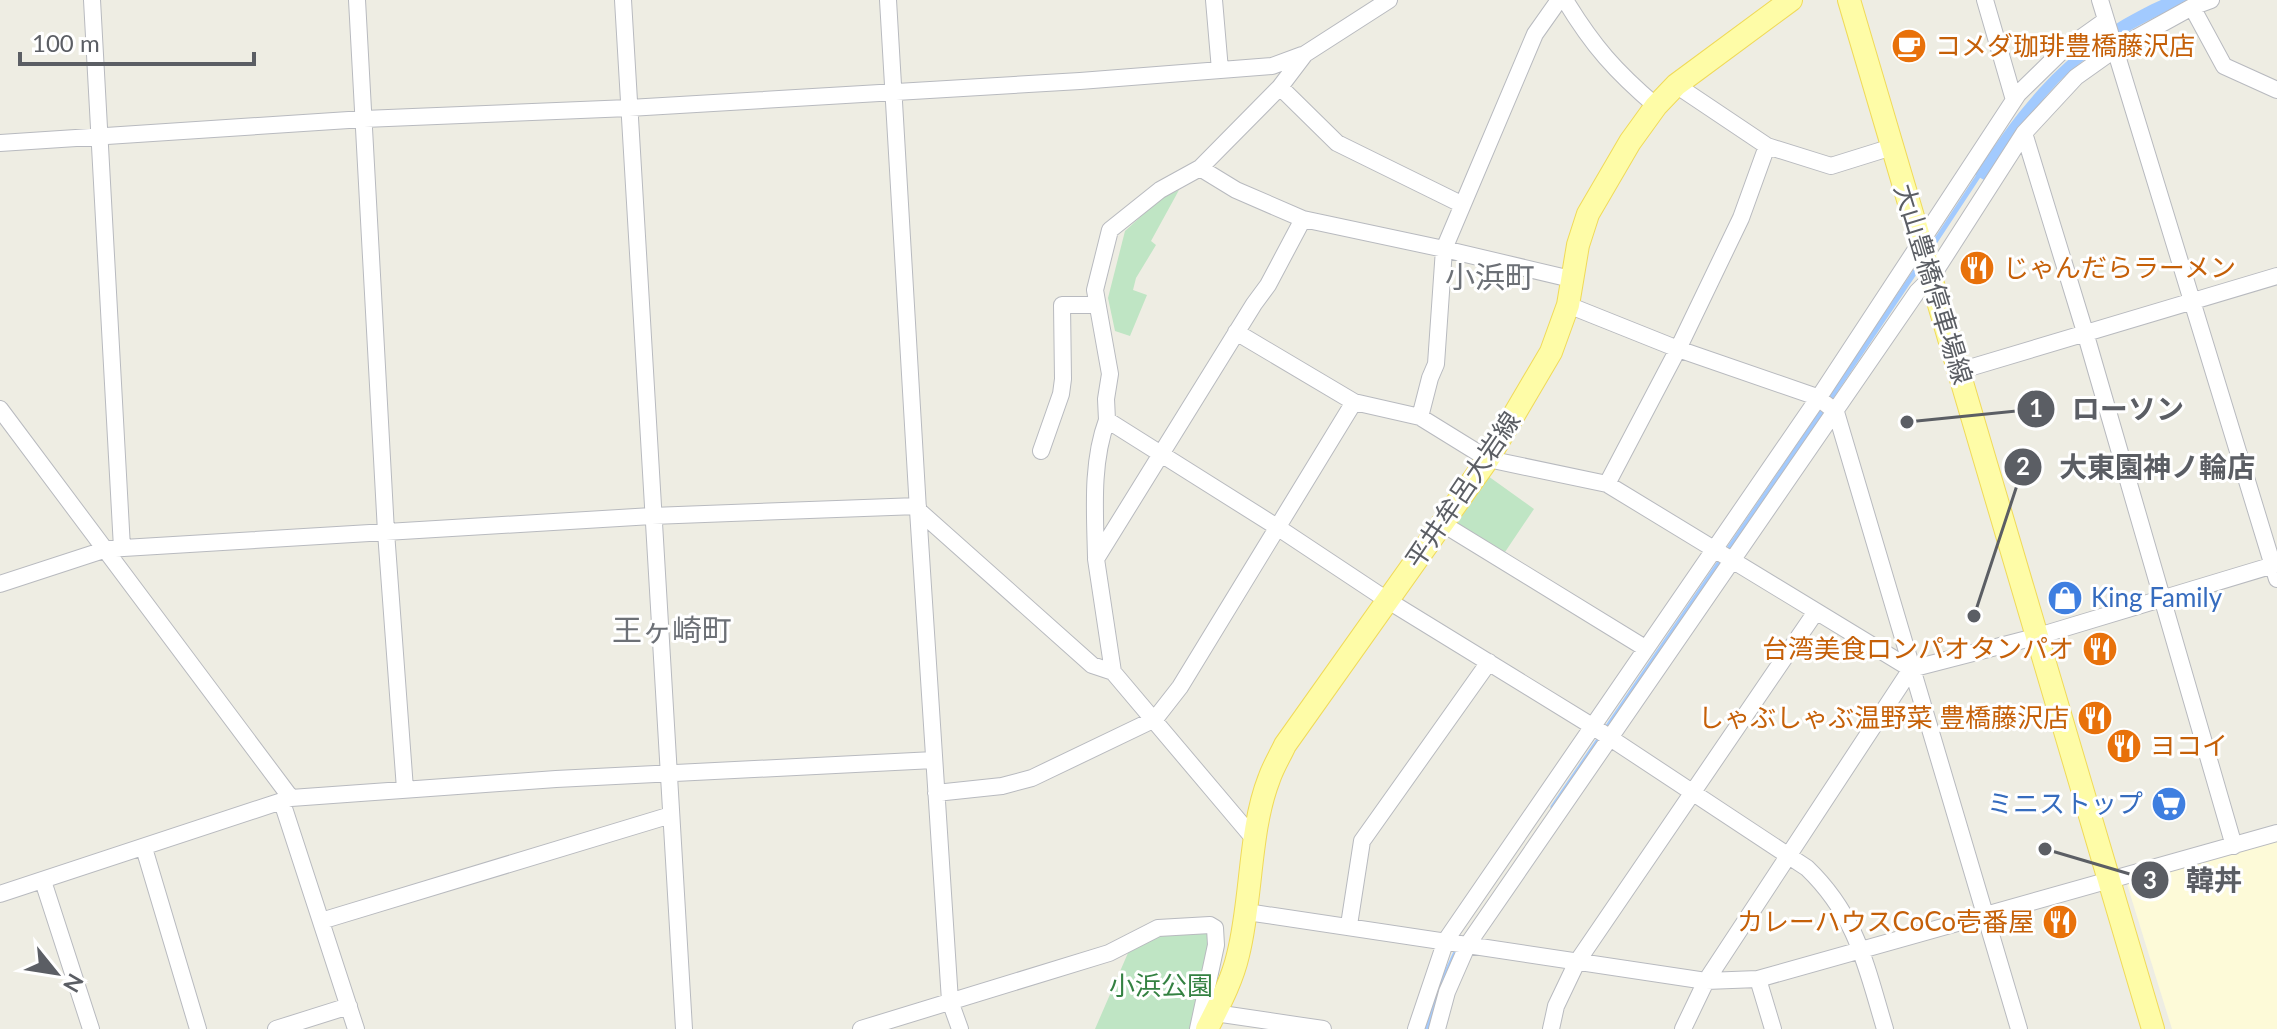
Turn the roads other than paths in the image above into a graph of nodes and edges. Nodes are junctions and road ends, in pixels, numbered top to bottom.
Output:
1 (92, 0) edge
2 (357, 0) edge
3 (623, 0) edge
4 (888, 0) edge
5 (1214, 0) edge
6 (1389, 0) edge
7 (1559, 0) edge
8 (1565, 0) edge
9 (1791, 0) edge
10 (1849, 0) edge
11 (1985, 0) edge
12 (2100, 0) edge
13 (2211, 0) edge
14 (2192, 7) junction
15 (2106, 20) junction
16 (2114, 50) junction
17 (1305, 54) junction
18 (1220, 70) junction
19 (1676, 85) junction
20 (1280, 87) junction
21 (2277, 90) edge
22 (894, 92) junction
23 (2014, 100) junction
24 (1656, 106) junction
25 (629, 108) junction
26 (364, 119) junction
27 (2024, 133) junction
28 (100, 137) junction
29 (0, 143) edge
30 (1767, 146) junction
31 (1892, 147) junction
32 (1200, 168) junction
33 (1461, 204) junction
34 (1303, 219) junction
35 (1921, 242) junction
36 (1444, 249) junction
37 (1930, 274) junction
38 (2277, 276) edge
39 (1571, 279) junction
40 (2192, 301) junction
41 (1096, 305) junction
42 (1568, 305) junction
43 (1236, 332) junction
44 (2085, 332) junction
45 (1678, 349) junction
46 (1959, 371) junction
47 (1817, 397) junction
48 (1354, 402) junction
49 (0, 409) edge
50 (1836, 412) junction
51 (1420, 417) junction
52 (1107, 420) junction
53 (1041, 451) dead end
54 (1160, 453) junction
55 (1488, 459) junction
56 (1607, 484) junction
57 (918, 508) junction
58 (652, 516) junction
59 (1443, 524) junction
60 (1277, 527) junction
61 (386, 532) junction
62 (115, 548) junction
63 (1714, 549) junction
64 (1096, 559) junction
65 (1733, 561) junction
66 (2276, 570) edge
67 (0, 584) edge
68 (2163, 599) junction
69 (1387, 600) junction
70 (1815, 613) junction
71 (2035, 637) junction
72 (1645, 648) junction
73 (1489, 662) junction
74 (1911, 669) junction
75 (1113, 672) junction
76 (1155, 719) junction
77 (1592, 726) junction
78 (1611, 739) junction
79 (934, 760) junction
80 (668, 775) junction
81 (405, 789) junction
82 (1693, 792) junction
83 (936, 793) junction
84 (286, 800) junction
85 (671, 815) junction
86 (2277, 833) edge
87 (1255, 840) junction
88 (2234, 846) junction
89 (144, 848) junction
90 (1789, 855) junction
91 (43, 881) junction
92 (2109, 881) junction
93 (0, 894) edge
94 (1247, 912) junction
95 (1986, 915) junction
96 (321, 921) junction
97 (1349, 925) junction
98 (1446, 940) junction
99 (1468, 944) junction
100 (1861, 949) junction
101 (1577, 962) junction
102 (1758, 979) junction
103 (1706, 981) junction
104 (950, 1001) junction
105 (349, 1006) junction
106 (1211, 1021) edge
107 (91, 1029) edge
108 (198, 1029) edge
109 (276, 1029) edge
110 (356, 1029) edge
111 (684, 1029) edge
112 (861, 1029) edge
113 (960, 1029) edge
114 (1198, 1029) edge
115 (1323, 1029) edge
116 (1416, 1029) edge
117 (1437, 1029) edge
118 (1551, 1029) edge
119 (1683, 1029) edge
120 (1773, 1029) edge
121 (1885, 1029) edge
122 (2019, 1029) edge
123 (2153, 1029) edge

1 - 28 street
2 - 26 street
3 - 25 street
4 - 22 street
5 - 18 street
6 - 17 street
7 - 33 street
8 - 24 street
9 - 19 main road, 平井牟呂大岩線
10 - 31 main road, 大山豊橋停車場線
11 - 23 street
12 - 15 street
13 - 14 street
14 - 16 street
14 - 21 street
15 - 16 street
15 - 23 street
16 - 27 street
16 - 40 street
17 - 18 street
17 - 20 street
18 - 22 street
19 - 24 main road, 平井牟呂大岩線
19 - 30 street
20 - 32 street
20 - 33 street
22 - 25 street
22 - 57 street
23 - 35 street
24 - 39 main road, 平井牟呂大岩線
25 - 26 street
25 - 58 street
26 - 28 street
26 - 61 street
27 - 37 street
27 - 44 street
28 - 29 street
28 - 62 street
30 - 31 street
30 - 45 street
31 - 35 main road, 大山豊橋停車場線
32 - 34 street
32 - 41 street
33 - 36 street
34 - 36 street
34 - 43 street
35 - 37 main road, 大山豊橋停車場線
35 - 47 street
36 - 39 street
36 - 51 street
37 - 46 main road, 大山豊橋停車場線
37 - 50 street
38 - 40 street
39 - 42 main road, 平井牟呂大岩線
40 - 44 street
40 - 66 street
41 - 52 street
41 - 53 street
42 - 45 street
42 - 55 main road, 平井牟呂大岩線
43 - 48 street
43 - 54 street
44 - 46 street
44 - 68 street
45 - 47 street
45 - 56 street
46 - 71 main road, 大山豊橋停車場線
47 - 50 street
47 - 63 street
48 - 51 street
48 - 60 street
49 - 62 street
50 - 65 street
50 - 74 street
51 - 55 street
52 - 54 street
52 - 64 street
54 - 60 street
54 - 64 street
55 - 56 street
55 - 59 main road, 平井牟呂大岩線
56 - 63 street
57 - 58 street
57 - 75 street
57 - 79 street
58 - 61 street
58 - 80 street
59 - 69 main road, 平井牟呂大岩線
59 - 72 street
60 - 69 street
60 - 76 street
61 - 62 street
61 - 81 street
62 - 67 street
62 - 84 street
63 - 65 street
63 - 72 street
64 - 75 street
65 - 70 street
65 - 78 street
66 - 68 street
68 - 71 street
68 - 88 street
69 - 73 street
69 - 87 main road, 平井牟呂大岩線
70 - 74 street
70 - 82 street
71 - 74 street
71 - 92 main road, 大山豊橋停車場線
72 - 77 street
73 - 77 street
73 - 97 street
74 - 90 street
74 - 95 street
75 - 76 street
76 - 83 street
76 - 87 street
77 - 78 street
77 - 98 street
78 - 82 street
78 - 99 street
79 - 80 street
79 - 83 street
80 - 81 street
80 - 85 street
81 - 84 street
82 - 90 street
82 - 101 street
83 - 104 street
84 - 89 street
84 - 96 street
85 - 96 street
85 - 111 street
86 - 88 street
87 - 94 main road, 平井牟呂大岩線
88 - 92 street
89 - 91 street
89 - 108 street
90 - 100 street
90 - 103 street
91 - 93 street
91 - 107 street
92 - 95 street
92 - 123 main road, 大山豊橋停車場線
94 - 97 street
94 - 106 main road, 平井牟呂大岩線
95 - 100 street
95 - 122 street
96 - 105 street
97 - 98 street
98 - 99 street
98 - 116 street
99 - 101 street
99 - 117 street
100 - 102 street
100 - 121 street
101 - 103 street
101 - 118 street
102 - 103 street
102 - 120 street
103 - 119 street
104 - 112 street
104 - 113 street
104 - 114 street
105 - 109 street
105 - 110 street
106 - 115 street

